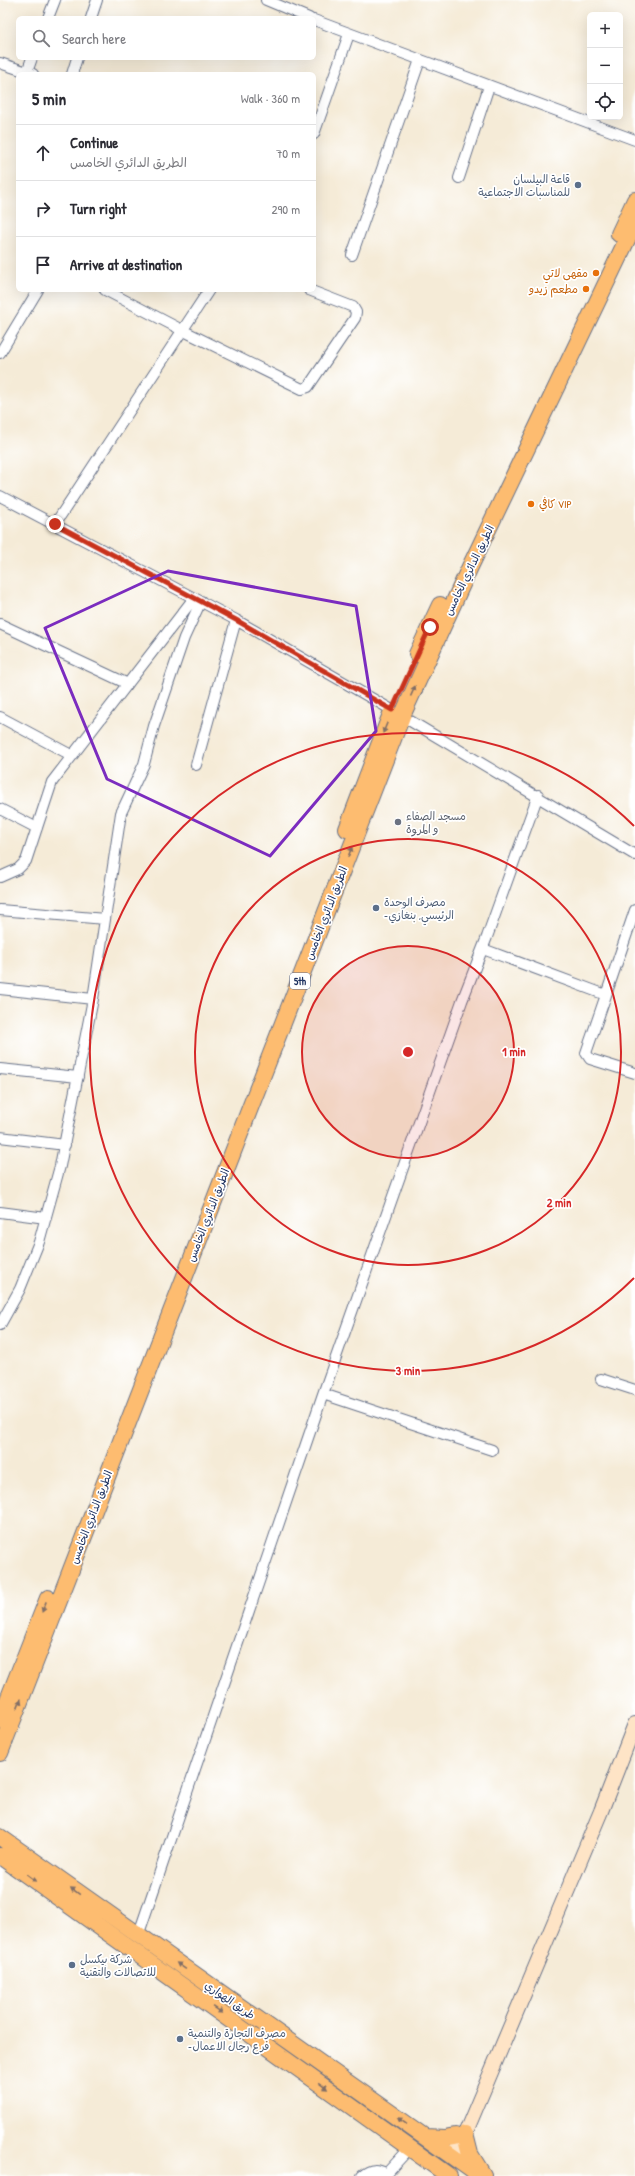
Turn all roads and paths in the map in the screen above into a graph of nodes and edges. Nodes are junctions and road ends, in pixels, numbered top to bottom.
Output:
1 (55, 0) edge
2 (97, 0) edge
3 (266, 0) edge
4 (49, 16) edge
5 (92, 16) edge
6 (305, 16) edge
7 (316, 21) edge
8 (349, 34) junction
9 (32, 60) edge
10 (76, 60) edge
11 (420, 60) junction
12 (0, 63) edge
13 (27, 72) edge
14 (30, 72) edge
15 (73, 72) edge
16 (489, 86) junction
17 (316, 128) edge
18 (635, 140) edge
19 (459, 178) dead end
20 (635, 200) edge
21 (635, 223) edge
22 (352, 255) dead end
23 (37, 292) edge
24 (109, 292) edge
25 (208, 292) edge
26 (314, 292) edge
27 (182, 330) junction
28 (0, 353) edge
29 (0, 496) edge
30 (55, 524) junction
31 (198, 599) junction
32 (236, 620) junction
33 (0, 624) edge
34 (128, 684) junction
35 (397, 713) junction
36 (0, 718) edge
37 (71, 755) junction
38 (196, 765) dead end
39 (538, 795) junction
40 (0, 809) edge
41 (37, 828) junction
42 (635, 855) edge
43 (0, 877) edge
44 (0, 910) edge
45 (635, 910) edge
46 (105, 919) junction
47 (482, 949) junction
48 (0, 989) edge
49 (606, 995) junction
50 (93, 999) junction
51 (0, 1069) edge
52 (635, 1073) edge
53 (78, 1077) junction
54 (0, 1137) edge
55 (65, 1145) junction
56 (0, 1212) edge
57 (46, 1218) junction
58 (0, 1325) edge
59 (141, 1373) junction
60 (601, 1379) dead end
61 (635, 1390) edge
62 (324, 1394) junction
63 (492, 1450) dead end
64 (0, 1720) edge
65 (635, 1724) edge
66 (0, 1753) edge
67 (0, 1828) edge
68 (0, 1837) edge
69 (20, 1851) junction
70 (0, 1856) edge
71 (138, 1936) junction
72 (198, 1988) junction
73 (463, 2132) junction
74 (426, 2138) junction
75 (410, 2148) junction
76 (447, 2153) junction
77 (385, 2175) edge
78 (362, 2176) edge
79 (449, 2176) edge
80 (480, 2176) edge
81 (484, 2176) edge

1 - 4 street
2 - 5 street
3 - 6 street
7 - 8 street
8 - 11 street
8 - 17 street
9 - 14 street
10 - 15 street
11 - 16 street
11 - 22 street
12 - 13 street
16 - 18 street
16 - 19 street
20 - 35 main road, الطريق الدائري الخامس / 5th
35 -> 21 main road, الطريق الدائري الخامس / 5th
23 - 28 street
24 - 27 street
25 - 27 street
26 - 27 street
27 - 30 street
29 - 30 street
30 - 31 street
31 - 32 street
31 - 34 street
31 - 46 street
32 - 35 street
32 - 38 street
33 - 34 street
34 - 37 street
35 - 39 street
35 - 59 main road, الطريق الدائري الخامس / 5th
36 - 37 street
37 - 41 street
39 - 42 street
39 - 47 street
40 - 41 street
41 - 43 street
44 - 46 street
45 - 49 street
46 - 50 street
47 - 49 street
47 - 62 street
48 - 50 street
49 - 52 street
50 - 53 street
51 - 53 street
53 - 55 street
54 - 55 street
55 - 57 street
56 - 57 street
57 - 58 street
59 -> 64 main road, الطريق الدائري الخامس / 5th
66 -> 59 main road, الطريق الدائري الخامس / 5th
60 - 61 street
62 - 63 street
62 - 71 street
65 - 73 main road
67 - 69 main road
68 - 69 main road, طريق الهواري
71 -> 69 main road, طريق الهواري
70 -> 72 main road, طريق الهواري
72 -> 71 main road, طريق الهواري
74 -> 72 main road, طريق الهواري
72 -> 75 main road, طريق الهواري
73 - 74 main road
73 - 76 main road
73 - 81 main road
74 - 76 main road, طريق الهواري
75 - 77 street
75 - 79 main road, طريق الهواري
76 - 80 main road, طريق الهواري
77 - 78 street

